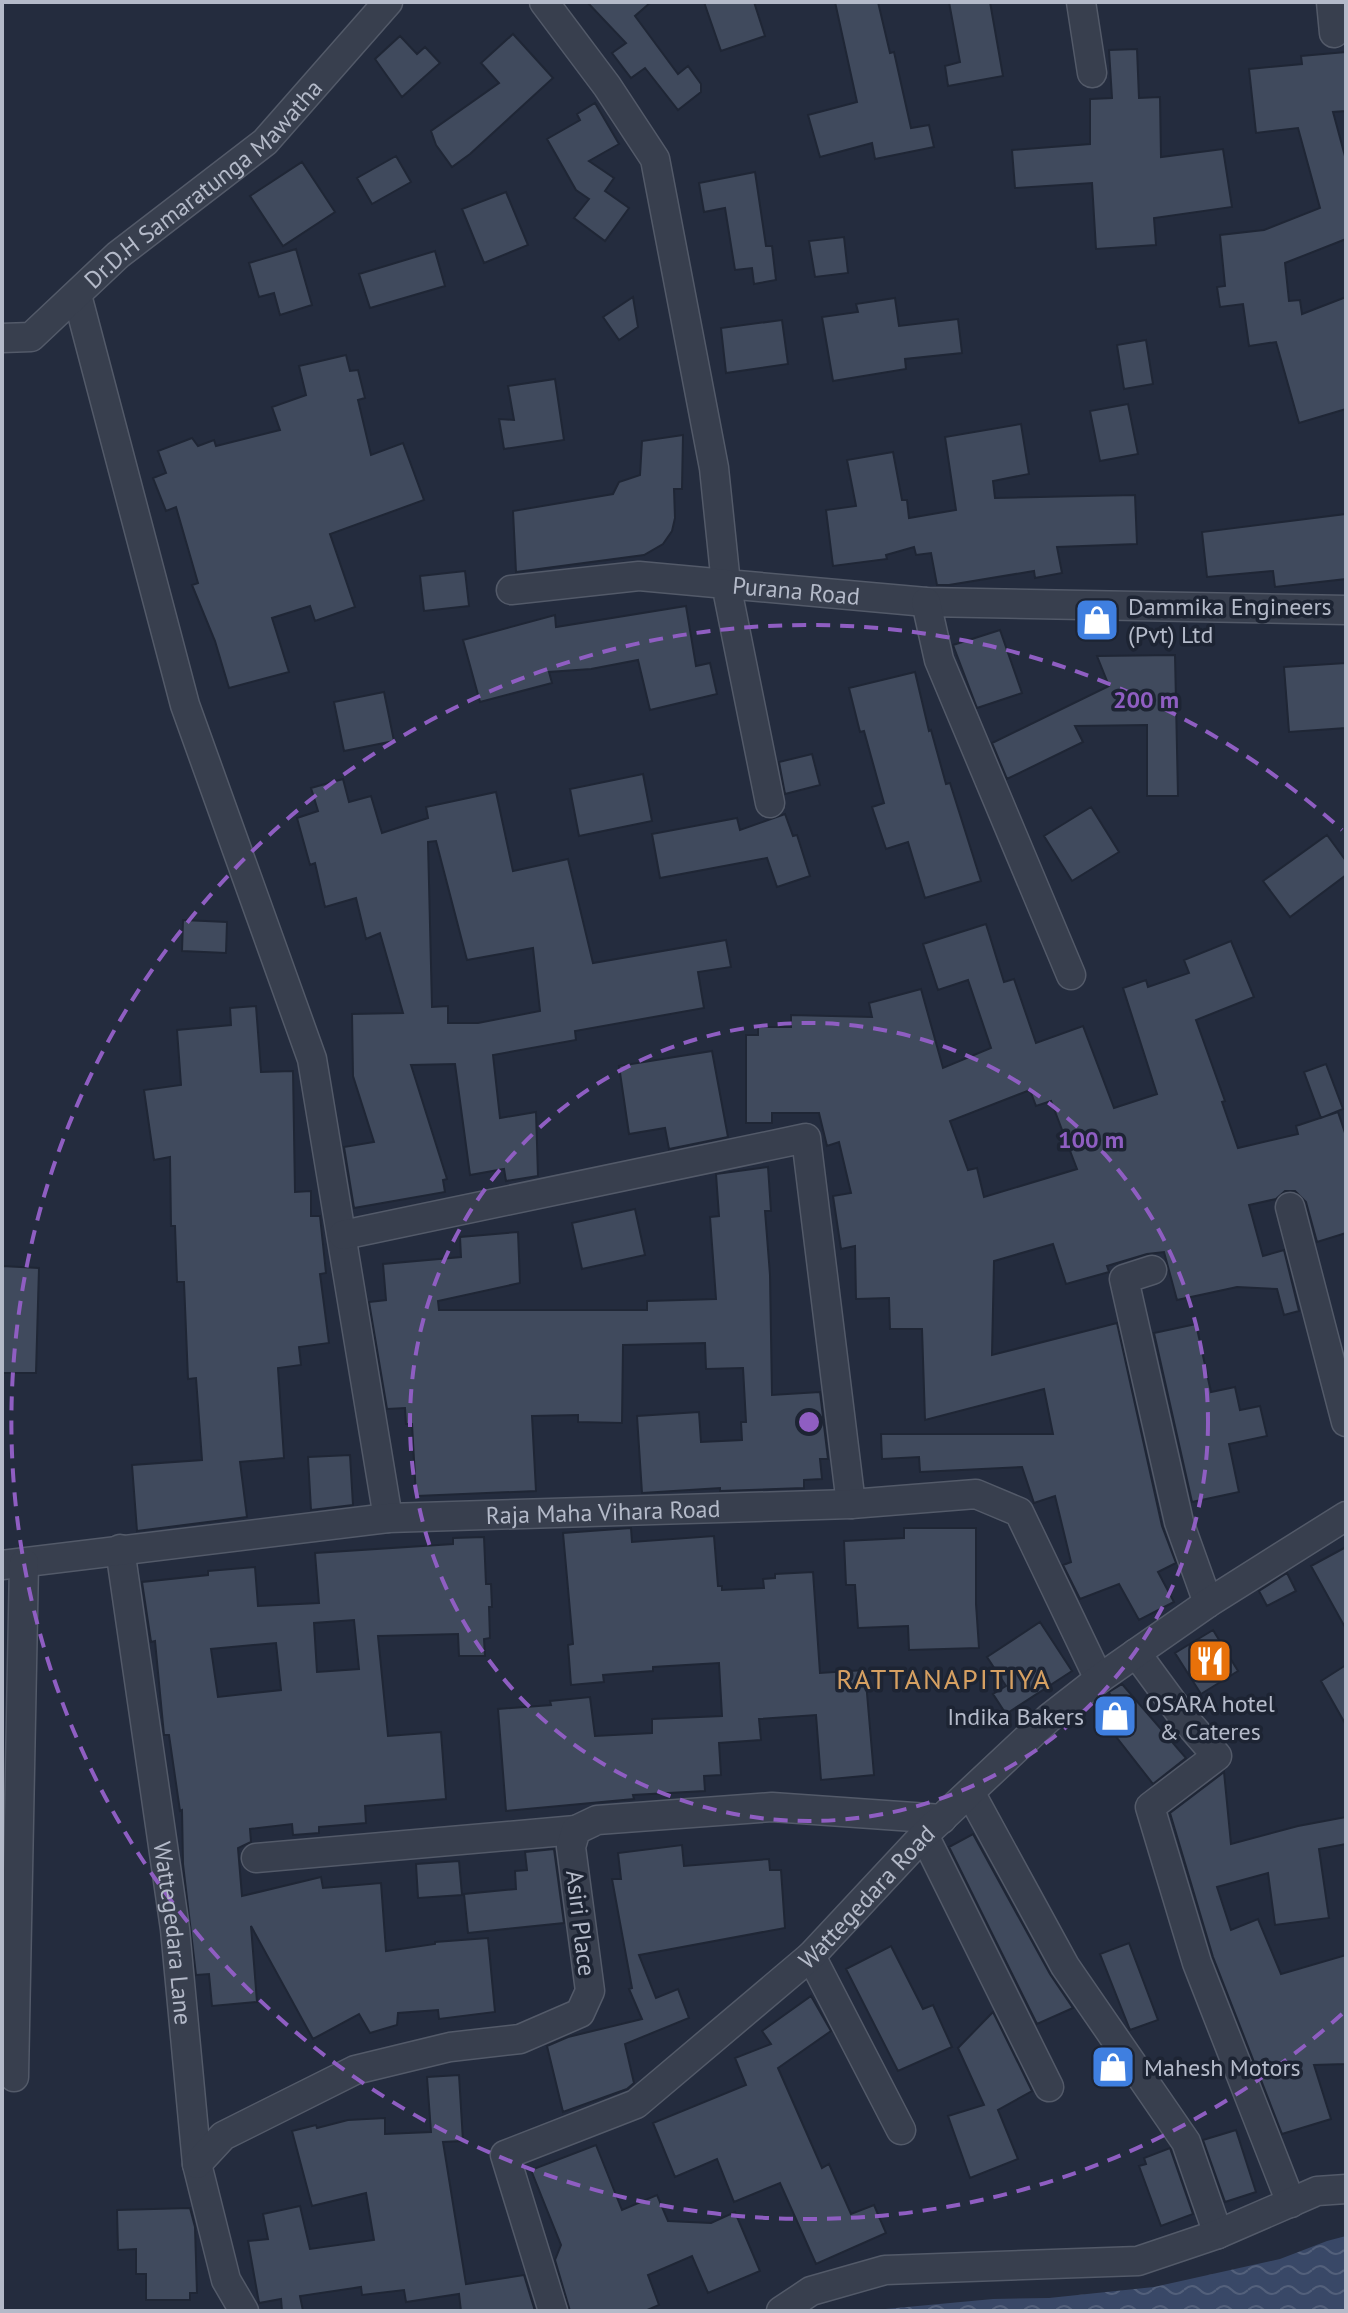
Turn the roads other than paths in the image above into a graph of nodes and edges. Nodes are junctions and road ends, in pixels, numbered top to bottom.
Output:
1 (388, 2) edge
2 (544, 2) edge
3 (1081, 2) edge
4 (1331, 2) edge
5 (1334, 33) dead end
6 (1092, 73) dead end
7 (77, 295) junction
8 (2, 338) edge
9 (726, 584) junction
10 (511, 590) dead end
11 (926, 602) junction
12 (1346, 610) edge
13 (770, 803) dead end
14 (1071, 975) dead end
15 (1290, 1207) dead end
16 (343, 1235) junction
17 (1152, 1270) dead end
18 (1346, 1422) edge
19 (851, 1504) junction
20 (1346, 1516) edge
21 (388, 1518) junction
22 (120, 1549) junction
23 (13, 1564) edge
24 (1208, 1603) junction
25 (1136, 1653) junction
26 (1099, 1679) junction
27 (971, 1794) junction
28 (933, 1827) junction
29 (576, 1830) junction
30 (256, 1858) dead end
31 (811, 1956) junction
32 (14, 2077) dead end
33 (1049, 2087) dead end
34 (901, 2130) dead end
35 (197, 2164) junction
36 (1346, 2189) edge
37 (1291, 2203) junction
38 (1218, 2234) junction
39 (244, 2311) edge
40 (553, 2311) edge
41 (781, 2311) edge

1 - 7 street, Dr.D.H Samaratunga Mawatha
2 - 9 street, Purana Road
3 - 6 street
4 - 5 street
7 - 8 street, Dr.D.H Samaratunga Mawatha
7 - 16 street
9 - 10 street
9 - 11 street, Purana Road
9 - 13 street
11 - 12 street, Purana Road
11 - 14 street
15 - 18 street
16 - 19 street
16 - 21 street
17 - 24 street
19 - 21 street, Raja Maha Vihara Road
19 - 26 street, Raja Maha Vihara Road
20 - 24 street, Wattegedara Road
21 - 22 street, Raja Maha Vihara Road
22 - 23 street, Raja Maha Vihara Road
22 - 35 street, Wattegedara Lane
23 - 32 street
24 - 25 street, Wattegedara Road
25 - 26 street, Wattegedara Road
25 - 37 street
26 - 27 street, Wattegedara Road
27 - 28 street, Wattegedara Road
27 - 38 street
28 - 29 street
28 - 31 street, Wattegedara Road
28 - 33 street
29 - 30 street
29 - 35 street, Asiri Place
31 - 34 street
31 - 40 street, Wattegedara Road
35 - 39 street, Wattegedara Lane
36 - 37 street
37 - 38 street
38 - 41 street

